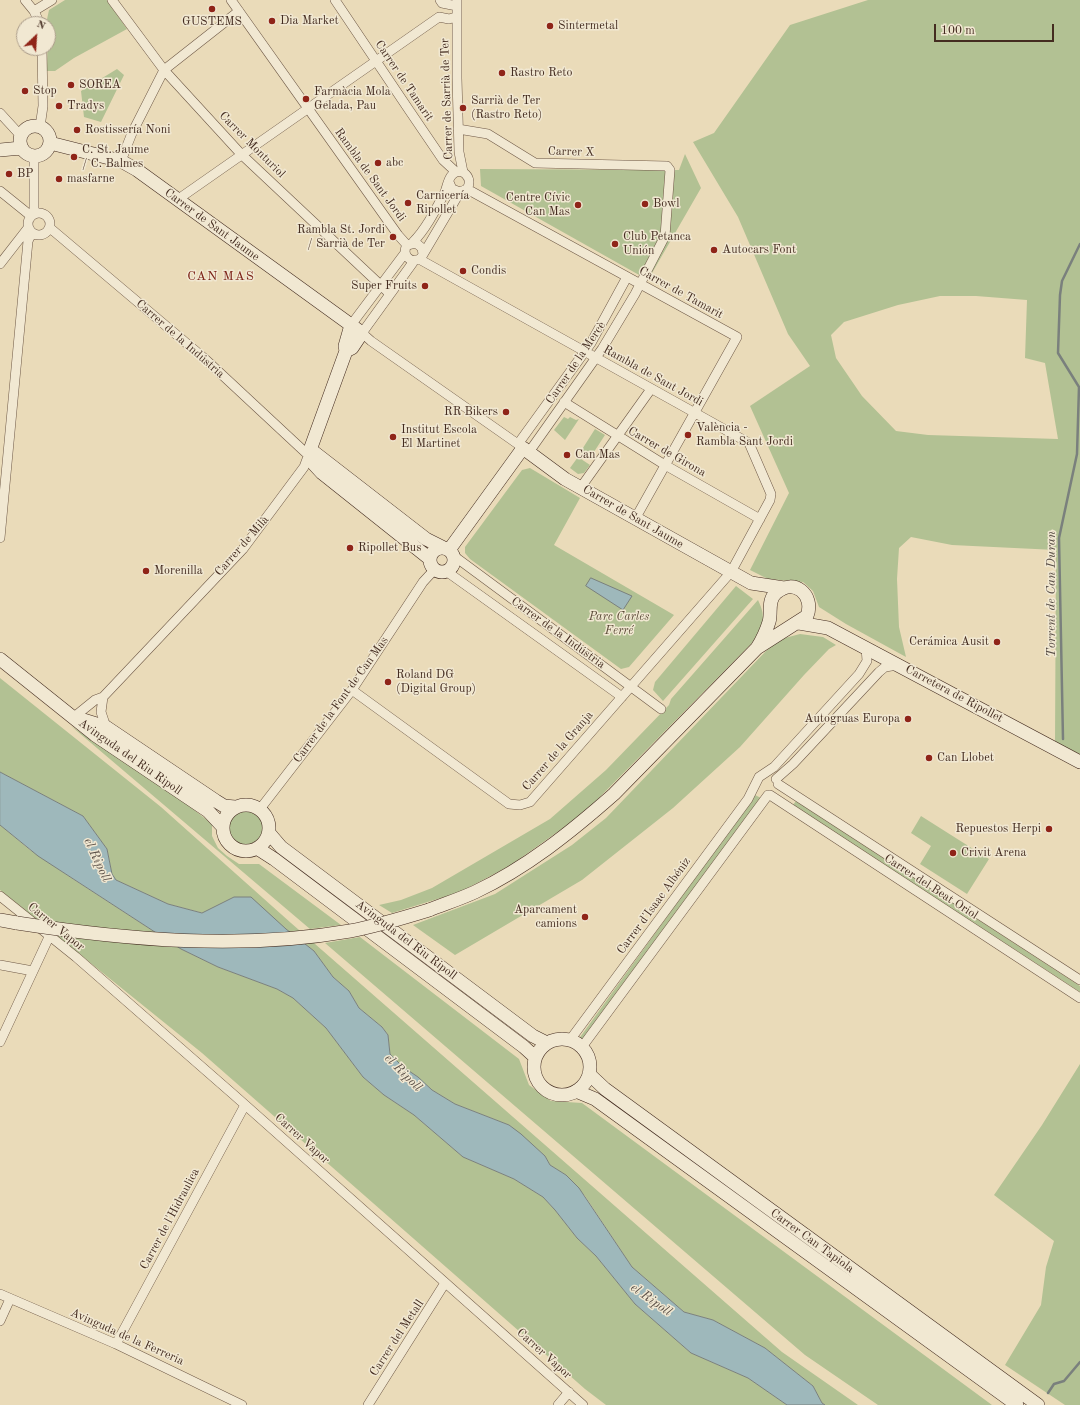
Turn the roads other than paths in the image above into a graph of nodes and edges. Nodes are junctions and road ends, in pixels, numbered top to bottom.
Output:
1 (25, 0) edge
2 (52, 0) edge
3 (112, 0) edge
4 (231, 0) edge
5 (335, 0) edge
6 (440, 0) edge
7 (457, 3) edge
8 (34, 11) junction
9 (238, 11) junction
10 (36, 16) edge
11 (456, 17) junction
12 (42, 56) edge
13 (377, 62) junction
14 (164, 70) junction
15 (308, 110) junction
16 (0, 113) edge
17 (40, 127) junction
18 (458, 129) junction
19 (21, 141) junction
20 (0, 142) edge
21 (50, 143) junction
22 (0, 150) edge
23 (241, 154) junction
24 (34, 156) junction
25 (121, 161) junction
26 (667, 166) joint
27 (459, 172) junction
28 (449, 182) junction
29 (463, 190) junction
30 (0, 191) edge
31 (178, 200) junction
32 (33, 215) junction
33 (50, 228) junction
34 (30, 230) junction
35 (408, 247) junction
36 (419, 258) junction
37 (0, 264) edge
38 (628, 277) junction
39 (639, 284) junction
40 (381, 285) junction
41 (390, 294) junction
42 (351, 325) junction
43 (362, 333) junction
44 (346, 351) junction
45 (585, 352) junction
46 (595, 357) junction
47 (651, 389) junction
48 (564, 402) junction
49 (694, 413) junction
50 (617, 436) junction
51 (523, 448) junction
52 (310, 455) junction
53 (665, 465) junction
54 (581, 487) junction
55 (634, 519) junction
56 (760, 519) junction
57 (0, 538) edge
58 (448, 551) junction
59 (437, 566) junction
60 (731, 572) junction
61 (752, 583) junction
62 (784, 588) junction
63 (770, 609) junction
64 (809, 610) junction
65 (794, 624) junction
66 (828, 628) junction
67 (866, 647) junction
68 (757, 648) junction
69 (0, 659) edge
70 (899, 664) junction
71 (631, 686) junction
72 (352, 690) junction
73 (103, 696) junction
74 (622, 697) junction
75 (662, 709) dead end
76 (74, 717) junction
77 (106, 727) junction
78 (1080, 762) edge
79 (764, 774) junction
80 (777, 781) junction
81 (756, 785) junction
82 (769, 795) junction
83 (235, 807) junction
84 (260, 809) junction
85 (223, 826) junction
86 (269, 833) junction
87 (258, 848) junction
88 (0, 896) edge
89 (0, 920) edge
90 (49, 937) junction
91 (0, 965) edge
92 (33, 971) junction
93 (1080, 980) edge
94 (1080, 998) edge
95 (570, 1040) junction
96 (0, 1042) edge
97 (547, 1043) junction
98 (582, 1048) junction
99 (535, 1058) junction
100 (589, 1074) junction
101 (576, 1091) junction
102 (245, 1105) junction
103 (445, 1283) junction
104 (0, 1294) edge
105 (10, 1299) junction
106 (0, 1321) edge
107 (116, 1344) junction
108 (568, 1392) junction
109 (230, 1402) edge
110 (242, 1405) edge
111 (368, 1405) edge
112 (558, 1405) edge
113 (583, 1405) edge
114 (1017, 1405) edge
115 (1038, 1405) edge

1 - 8 street
2 - 8 street
3 - 14 street, Carrer Monturiol
4 - 9 street, Rambla de Sant Jordi
5 - 13 street, Carrer de Tamarit
6 - 7 street
7 - 11 street, Carrer de Sarrià de Ter
8 - 10 street
9 - 14 street
9 - 15 street, Rambla de Sant Jordi
11 - 13 street
11 - 18 street, Carrer de Sarrià de Ter
12 - 17 street
13 - 15 street
13 - 27 street, Carrer de Tamarit
14 - 23 street, Carrer Monturiol
14 - 25 street
15 - 23 street
15 - 35 street, Rambla de Sant Jordi
16 - 19 street
17 - 19 street
17 - 21 street
18 - 26 street, Carrer X
18 - 27 street, Carrer de Sarrià de Ter
19 - 20 street
19 - 22 street
19 - 24 street
21 - 24 street
21 - 25 street, Carrer de Sant Jaume
23 - 31 street
23 - 40 street, Carrer Monturiol
24 - 32 street
25 - 31 street, Carrer de Sant Jaume
26 - 39 street, Carrer de la Mercè
27 - 28 street
27 - 29 street
28 - 29 street
28 - 35 street
29 - 36 street
29 - 38 street, Carrer de Tamarit
30 - 32 street
31 - 42 street, Carrer de Sant Jaume
32 - 33 street
32 - 34 street
33 - 34 street
33 - 52 street, Carrer de la Indústria
34 - 37 street
34 - 57 street
35 - 36 street
35 - 36 street
35 - 40 street
36 - 41 street
36 - 45 street, Rambla de Sant Jordi
38 - 39 street, Carrer de Tamarit
38 - 45 street, Carrer de la Mercè
39 - 46 street, Carrer de la Mercè
39 - 49 street, Carrer de Tamarit
40 - 41 street, Carrer Monturiol
40 - 42 street
41 - 43 street
42 - 43 street, Carrer de Sant Jaume
42 - 44 street, Carrer de Milà
43 - 44 street, Carrer de Milà
43 - 51 street, Carrer de Sant Jaume
44 - 52 street, Carrer de Milà
45 - 46 street, Rambla de Sant Jordi
45 - 51 street, Carrer de la Mercè
46 - 47 street, Rambla de Sant Jordi
46 - 48 street, Carrer de la Mercè
47 - 49 street, Rambla de Sant Jordi
47 - 50 street
48 - 50 street, Carrer de Girona
48 - 51 street, Carrer de la Mercè
49 - 53 street
49 - 56 street, Rambla de Sant Jordi
50 - 53 street, Carrer de Girona
50 - 54 street
51 - 54 street, Carrer de Sant Jaume
51 - 58 street
52 - 58 street, Carrer de la Indústria
52 - 59 street, Carrer de la Indústria
52 - 73 street, Carrer de Milà
53 - 55 street
53 - 56 street, Carrer de Girona
54 - 55 street, Carrer de Sant Jaume
55 - 60 street, Carrer de Sant Jaume
56 - 60 street, Rambla de Sant Jordi
58 - 59 street
58 - 59 street
58 - 71 street, Carrer de la Indústria
59 - 72 street, Carrer de la Font de Can Mas
59 - 74 street, Carrer de la Indústria
60 - 61 street, Carrer de Sant Jaume
60 - 71 street, Carrer de la Granja
61 - 62 street, Carrer de Sant Jaume
61 - 63 street, Carrer de Sant Jaume
62 - 63 street
62 - 64 street
63 - 65 street
63 - 68 street
64 - 65 street
64 - 66 street, Carretera de Ripollet
65 - 66 street, Carretera de Ripollet
65 - 68 street
66 - 67 street, Carretera de Ripollet
67 - 70 street, Carretera de Ripollet
67 - 79 street, Carrer d'Isaac Albéniz
68 - 89 street, bridge
69 - 76 street, Avinguda del Riu Ripoll
70 - 78 street, Carretera de Ripollet
70 - 80 street
71 - 74 street, Carrer de la Granja
71 - 75 street, Carrer de la Indústria
72 - 74 street, Carrer de la Granja
72 - 84 street, Carrer de la Font de Can Mas
73 - 76 street, Carrer de Milà
73 - 77 street
76 - 77 street, Avinguda del Riu Ripoll
76 - 85 street, Avinguda del Riu Ripoll
77 - 83 street, Avinguda del Riu Ripoll
79 - 80 street
79 - 81 street, Carrer d'Isaac Albéniz
80 - 82 street
80 - 93 street, Carrer del Beat Oriol
81 - 82 street
81 - 95 street, Carrer d'Isaac Albéniz
82 - 94 street, Carrer del Beat Oriol
82 - 98 street
83 - 84 street
83 - 85 street
84 - 86 street
85 - 87 street
86 - 87 street
86 - 97 street, Avinguda del Riu Ripoll
87 - 99 street, Avinguda del Riu Ripoll
88 - 90 street, Carrer Vapor
90 - 92 street
90 - 102 street, Carrer Vapor
91 - 92 street
92 - 96 street
95 - 97 street
95 - 98 street
97 - 99 street
98 - 100 street
99 - 101 street
100 - 101 street
100 - 115 street, Carrer Can Tapiola
101 - 114 street, Carrer Can Tapiola
102 - 103 street, Carrer Vapor
102 - 107 street, Carrer de l'Hidraulica
103 - 108 street, Carrer Vapor
103 - 111 street, Carrer del Metall
104 - 105 street, Avinguda de la Ferreria
105 - 106 street
105 - 107 street, Avinguda de la Ferreria
107 - 109 street, Avinguda de la Ferreria
108 - 112 street
108 - 113 street, Carrer Vapor
109 - 110 street, Avinguda de la Ferreria

